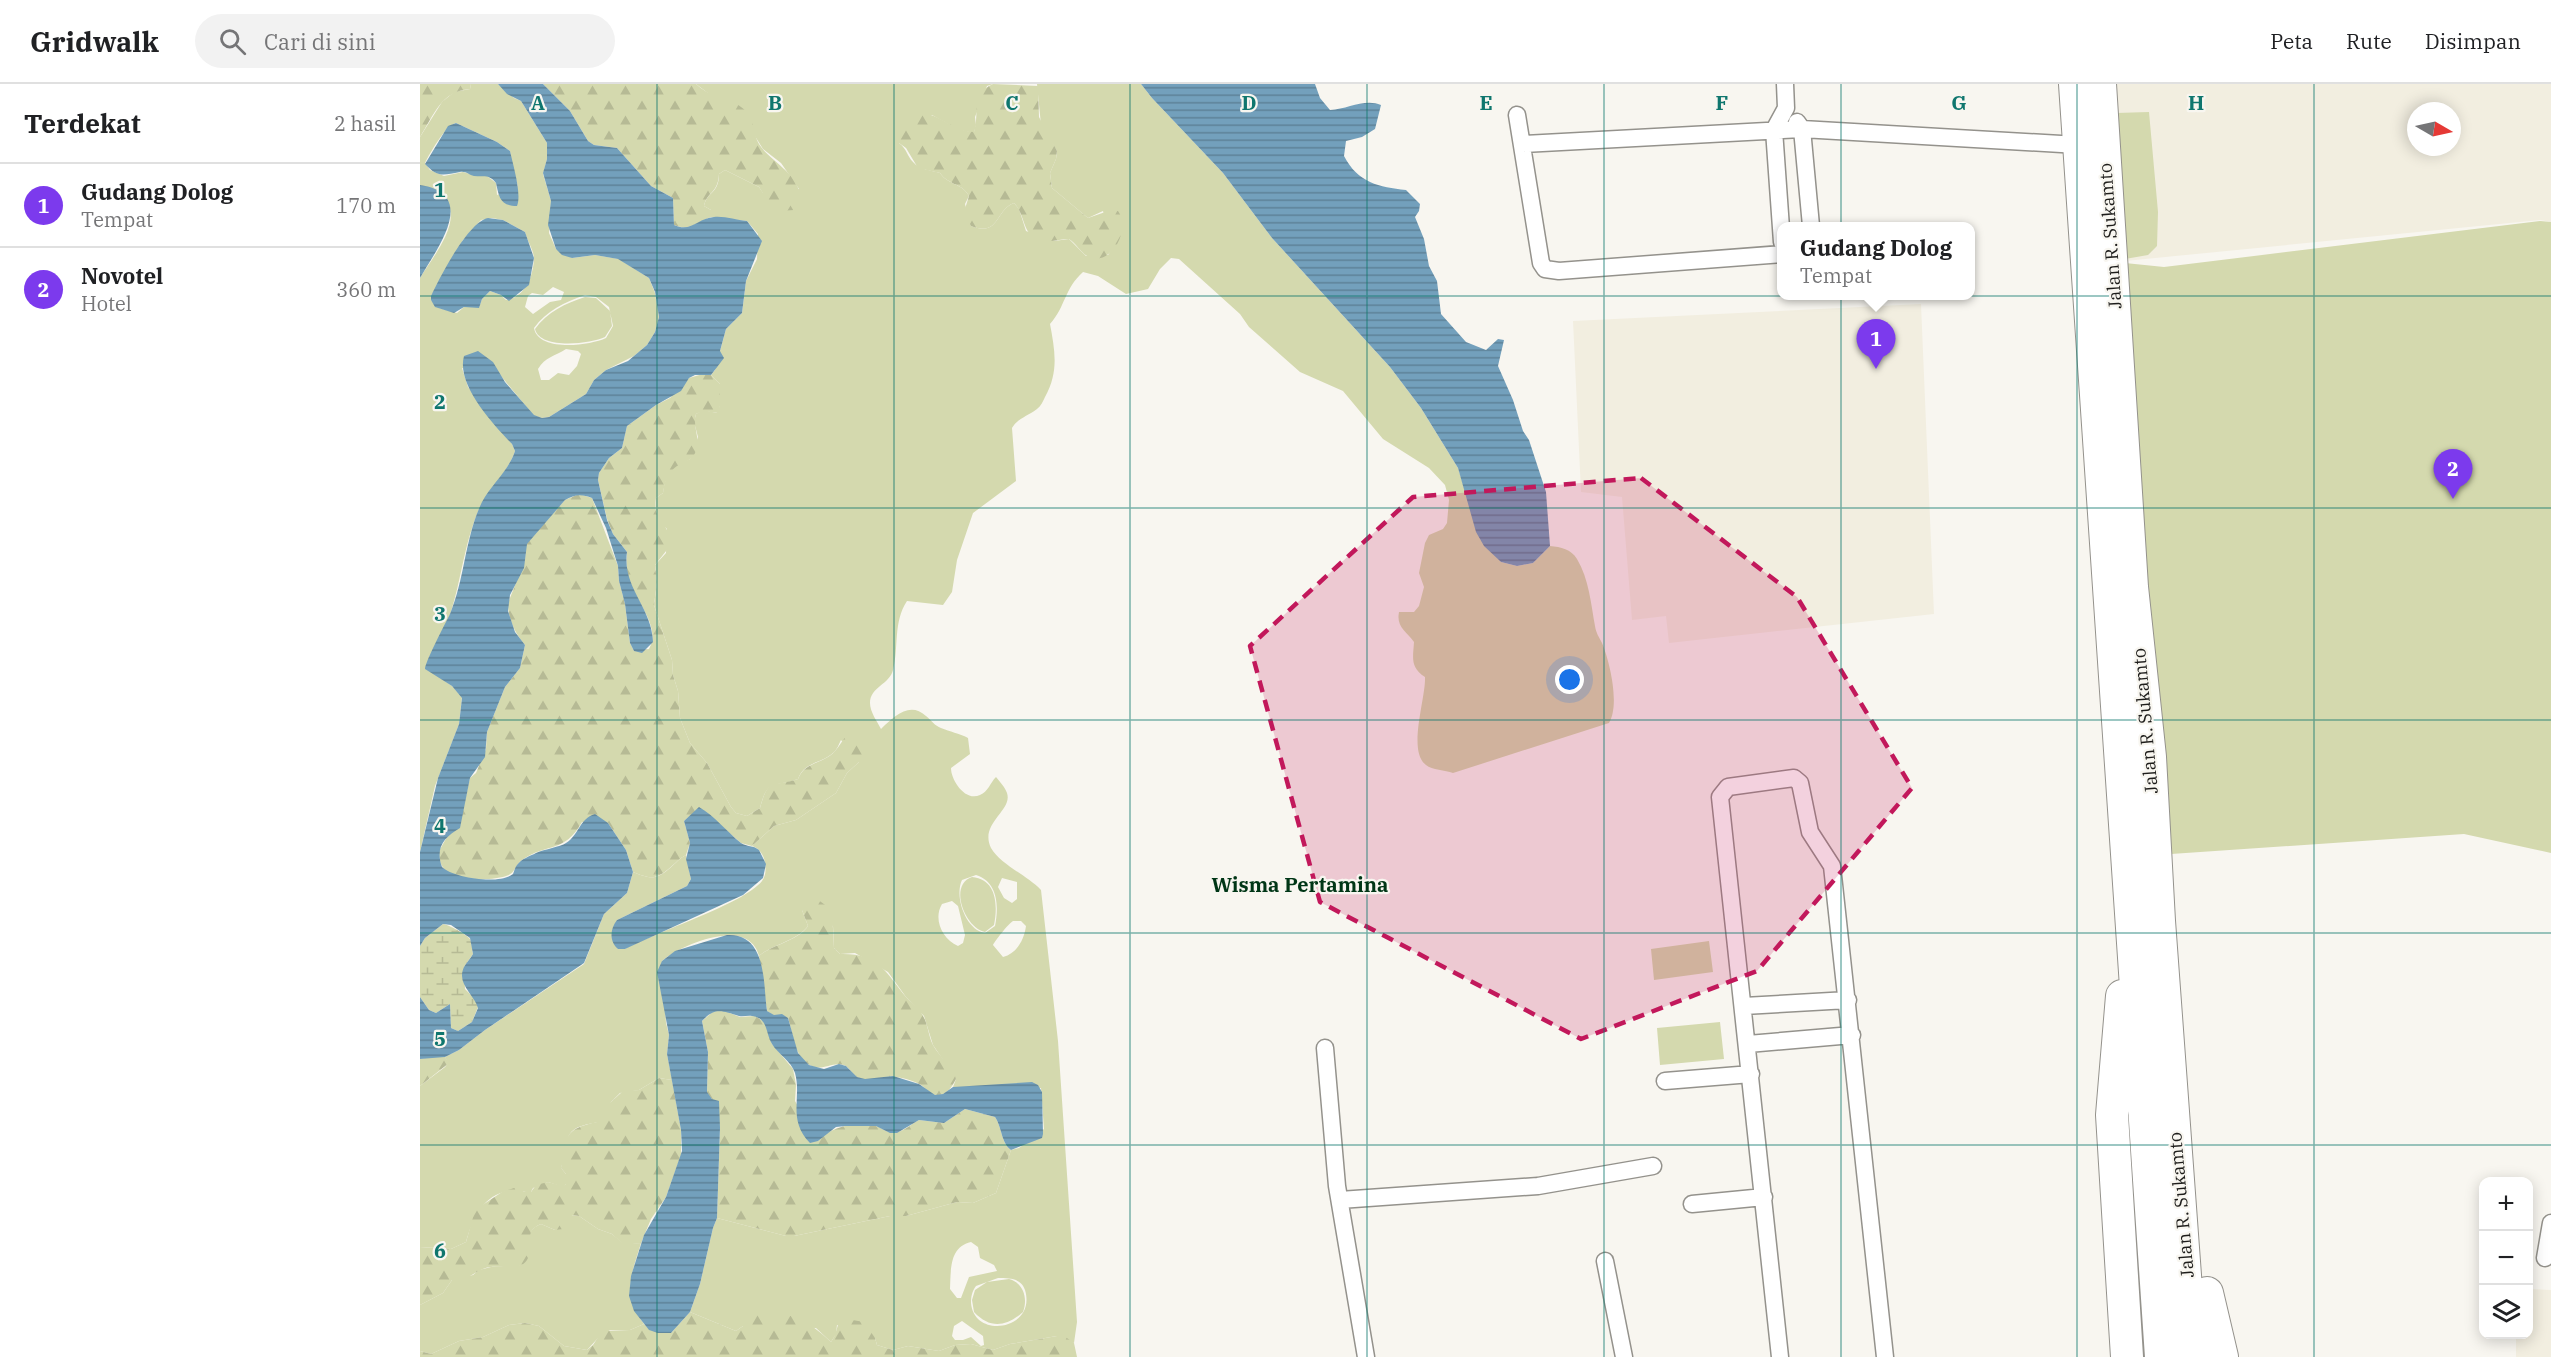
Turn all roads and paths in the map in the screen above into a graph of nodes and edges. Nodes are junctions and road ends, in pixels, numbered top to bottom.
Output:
1 (1785, 84) edge
2 (2075, 84) edge
3 (2100, 84) edge
4 (1786, 108) junction
5 (1517, 115) dead end
6 (1802, 129) junction
7 (1774, 130) junction
8 (1523, 144) junction
9 (2078, 145) junction
10 (1781, 222) edge
11 (1810, 222) edge
12 (1777, 254) edge
13 (2145, 922) junction
14 (1848, 1000) junction
15 (1744, 1006) junction
16 (1852, 1035) junction
17 (1748, 1044) junction
18 (1325, 1048) dead end
19 (1751, 1074) junction
20 (1665, 1081) dead end
21 (1653, 1166) dead end
22 (1764, 1197) junction
23 (1340, 1200) junction
24 (1692, 1204) dead end
25 (2551, 1223) edge
26 (2545, 1258) dead end
27 (1605, 1261) dead end
28 (2207, 1293) junction
29 (1366, 1357) edge
30 (1624, 1357) edge
31 (1780, 1357) edge
32 (1885, 1357) edge
33 (2127, 1357) edge
34 (2162, 1357) edge
35 (2191, 1357) edge
36 (2210, 1357) edge
37 (2222, 1357) edge

1 - 4 street
2 - 9 highway, Jalan R. Sukamto
3 - 13 highway, Jalan R. Sukamto
4 - 6 street
4 - 7 street
5 - 8 street
6 - 7 street
6 - 9 street
6 - 11 street
7 - 8 street
7 - 10 street
8 - 12 street
9 - 13 highway, Jalan R. Sukamto
13 - 28 highway
13 - 33 highway
13 - 34 highway, Jalan R. Sukamto
13 - 35 highway, Jalan R. Sukamto
14 - 15 street
14 - 15 street
14 - 16 street
15 - 17 street
16 - 17 street
16 - 32 street
17 - 19 street
18 - 23 street
19 - 20 street
19 - 22 street
21 - 23 street
22 - 24 street
22 - 31 street
23 - 29 street
25 - 26 street
27 - 30 street
28 - 36 highway
28 - 37 highway

